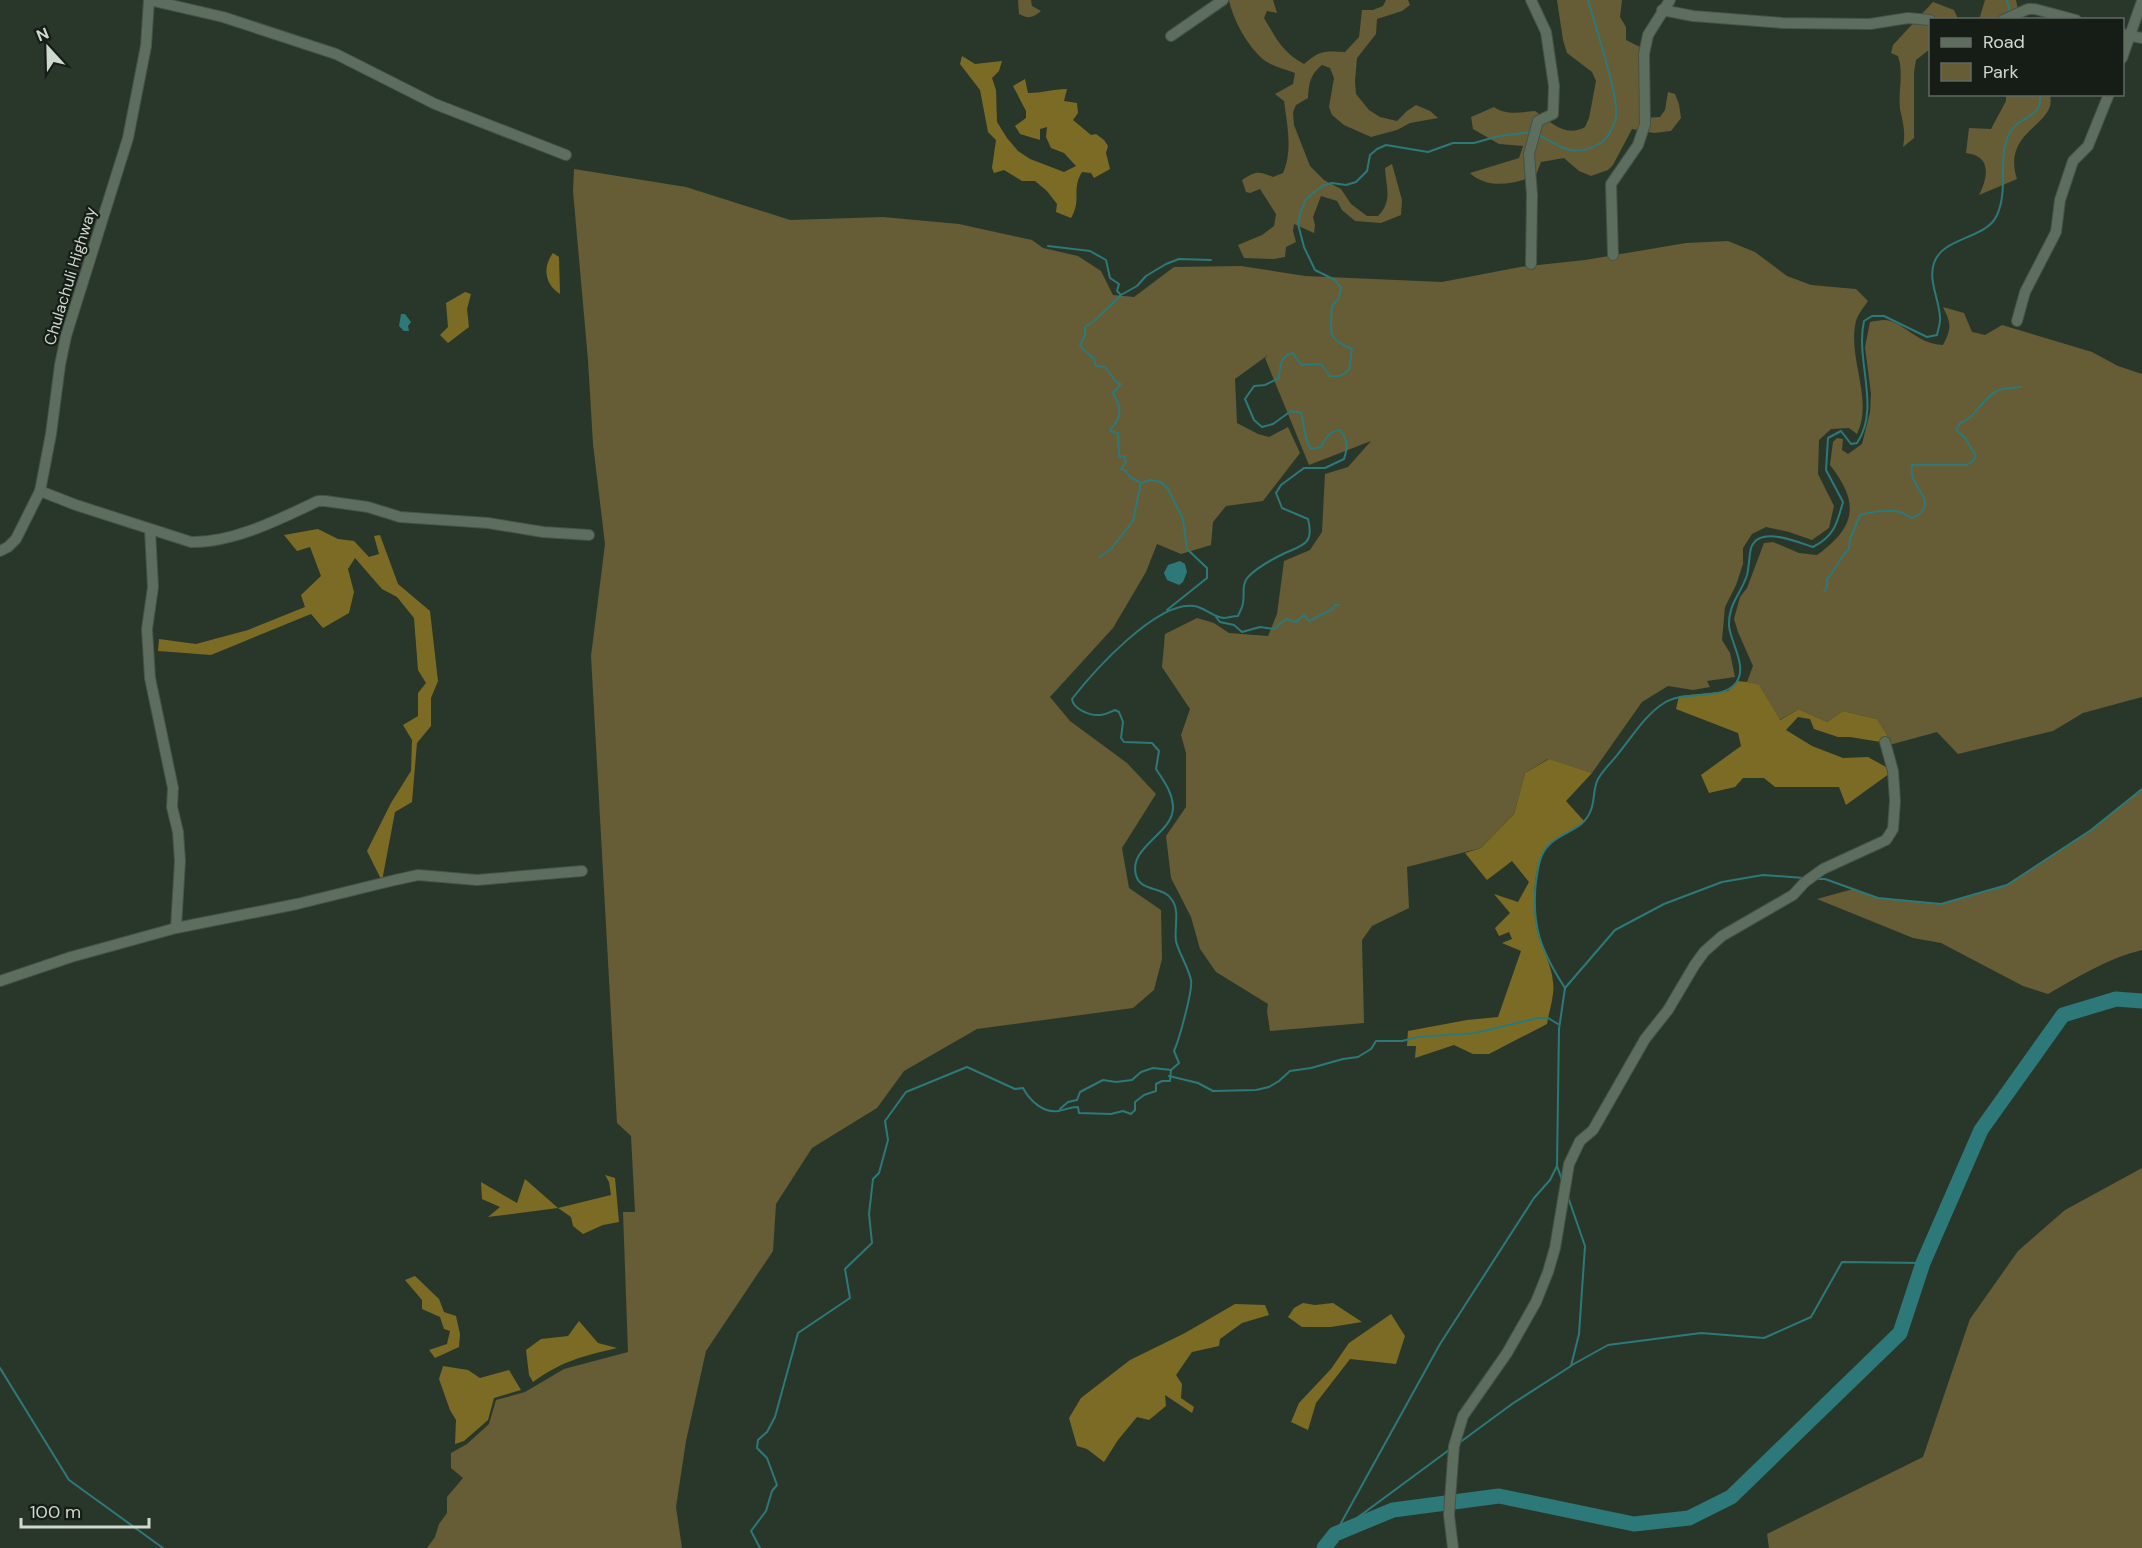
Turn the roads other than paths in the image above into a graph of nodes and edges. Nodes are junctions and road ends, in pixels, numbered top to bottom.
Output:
1 (149, 0) edge
2 (1223, 0) edge
3 (1531, 0) edge
4 (1670, 0) edge
5 (2142, 2) edge
6 (1662, 10) junction
7 (2008, 18) edge
8 (2069, 18) edge
9 (1929, 20) edge
10 (2126, 35) edge
11 (1171, 36) dead end
12 (2142, 38) edge
13 (2108, 96) edge
14 (566, 155) dead end
15 (1613, 255) dead end
16 (1531, 264) dead end
17 (2017, 321) dead end
18 (40, 491) junction
19 (150, 530) junction
20 (589, 535) dead end
21 (0, 551) edge
22 (1885, 742) dead end
23 (582, 871) dead end
24 (176, 928) junction
25 (0, 981) edge
26 (1453, 1548) edge

1 - 14 street
1 - 18 street, Chulachuli Highway
2 - 11 street
3 - 16 street
4 - 6 street
5 - 10 street
6 - 9 street
6 - 15 street
7 - 8 street
10 - 12 street
13 - 17 street
18 - 19 street
18 - 21 street, Chulachuli Highway
19 - 20 street
19 - 24 street
22 - 26 street
23 - 24 street
24 - 25 street

